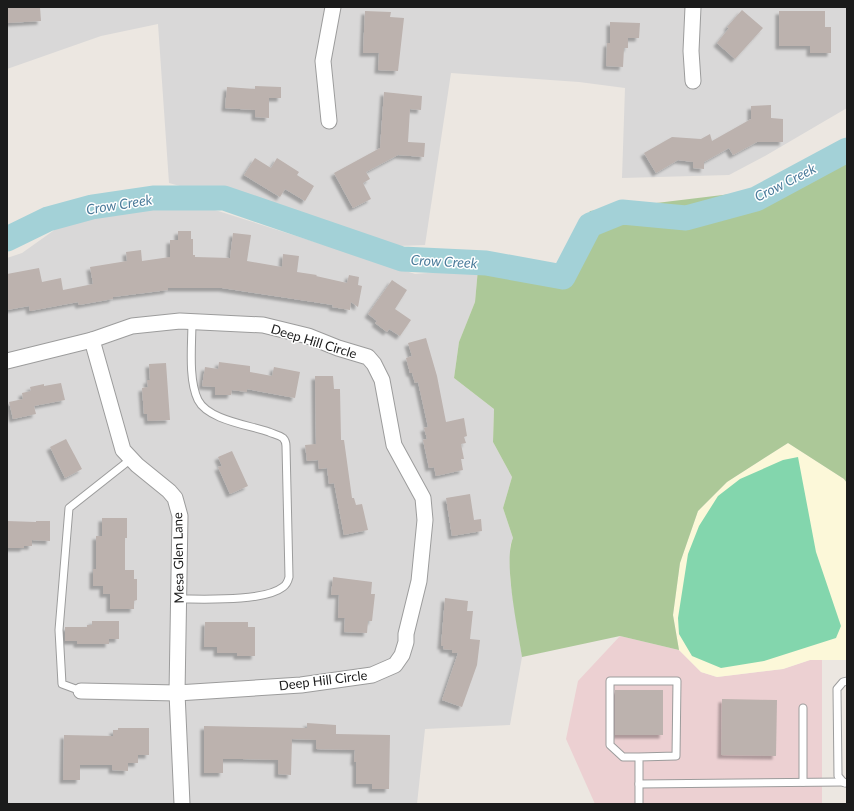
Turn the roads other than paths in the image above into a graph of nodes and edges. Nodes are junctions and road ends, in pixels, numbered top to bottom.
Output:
1 (333, 7) edge
2 (693, 7) edge
3 (693, 81) dead end
4 (329, 121) dead end
5 (192, 321) junction
6 (92, 340) junction
7 (7, 361) edge
8 (131, 459) junction
9 (179, 599) junction
10 (847, 681) edge
11 (81, 691) joint
12 (177, 692) junction
13 (803, 708) dead end
14 (639, 758) junction
15 (803, 782) junction
16 (845, 783) edge
17 (639, 784) junction
18 (182, 804) edge
19 (639, 804) edge

1 - 4 street
2 - 3 street
5 - 6 street, Deep Hill Circle
5 - 9 lane
5 - 12 street, Deep Hill Circle
6 - 7 street, Deep Hill Circle
6 - 8 street, Mesa Glen Lane
8 - 9 street, Mesa Glen Lane
8 - 11 lane
9 - 12 street, Mesa Glen Lane
10 - 16 lane
11 - 12 street, Deep Hill Circle
12 - 18 street, Mesa Glen Lane
13 - 15 lane
14 - 14 lane
14 - 17 lane
15 - 16 lane
15 - 17 lane
17 - 19 lane

